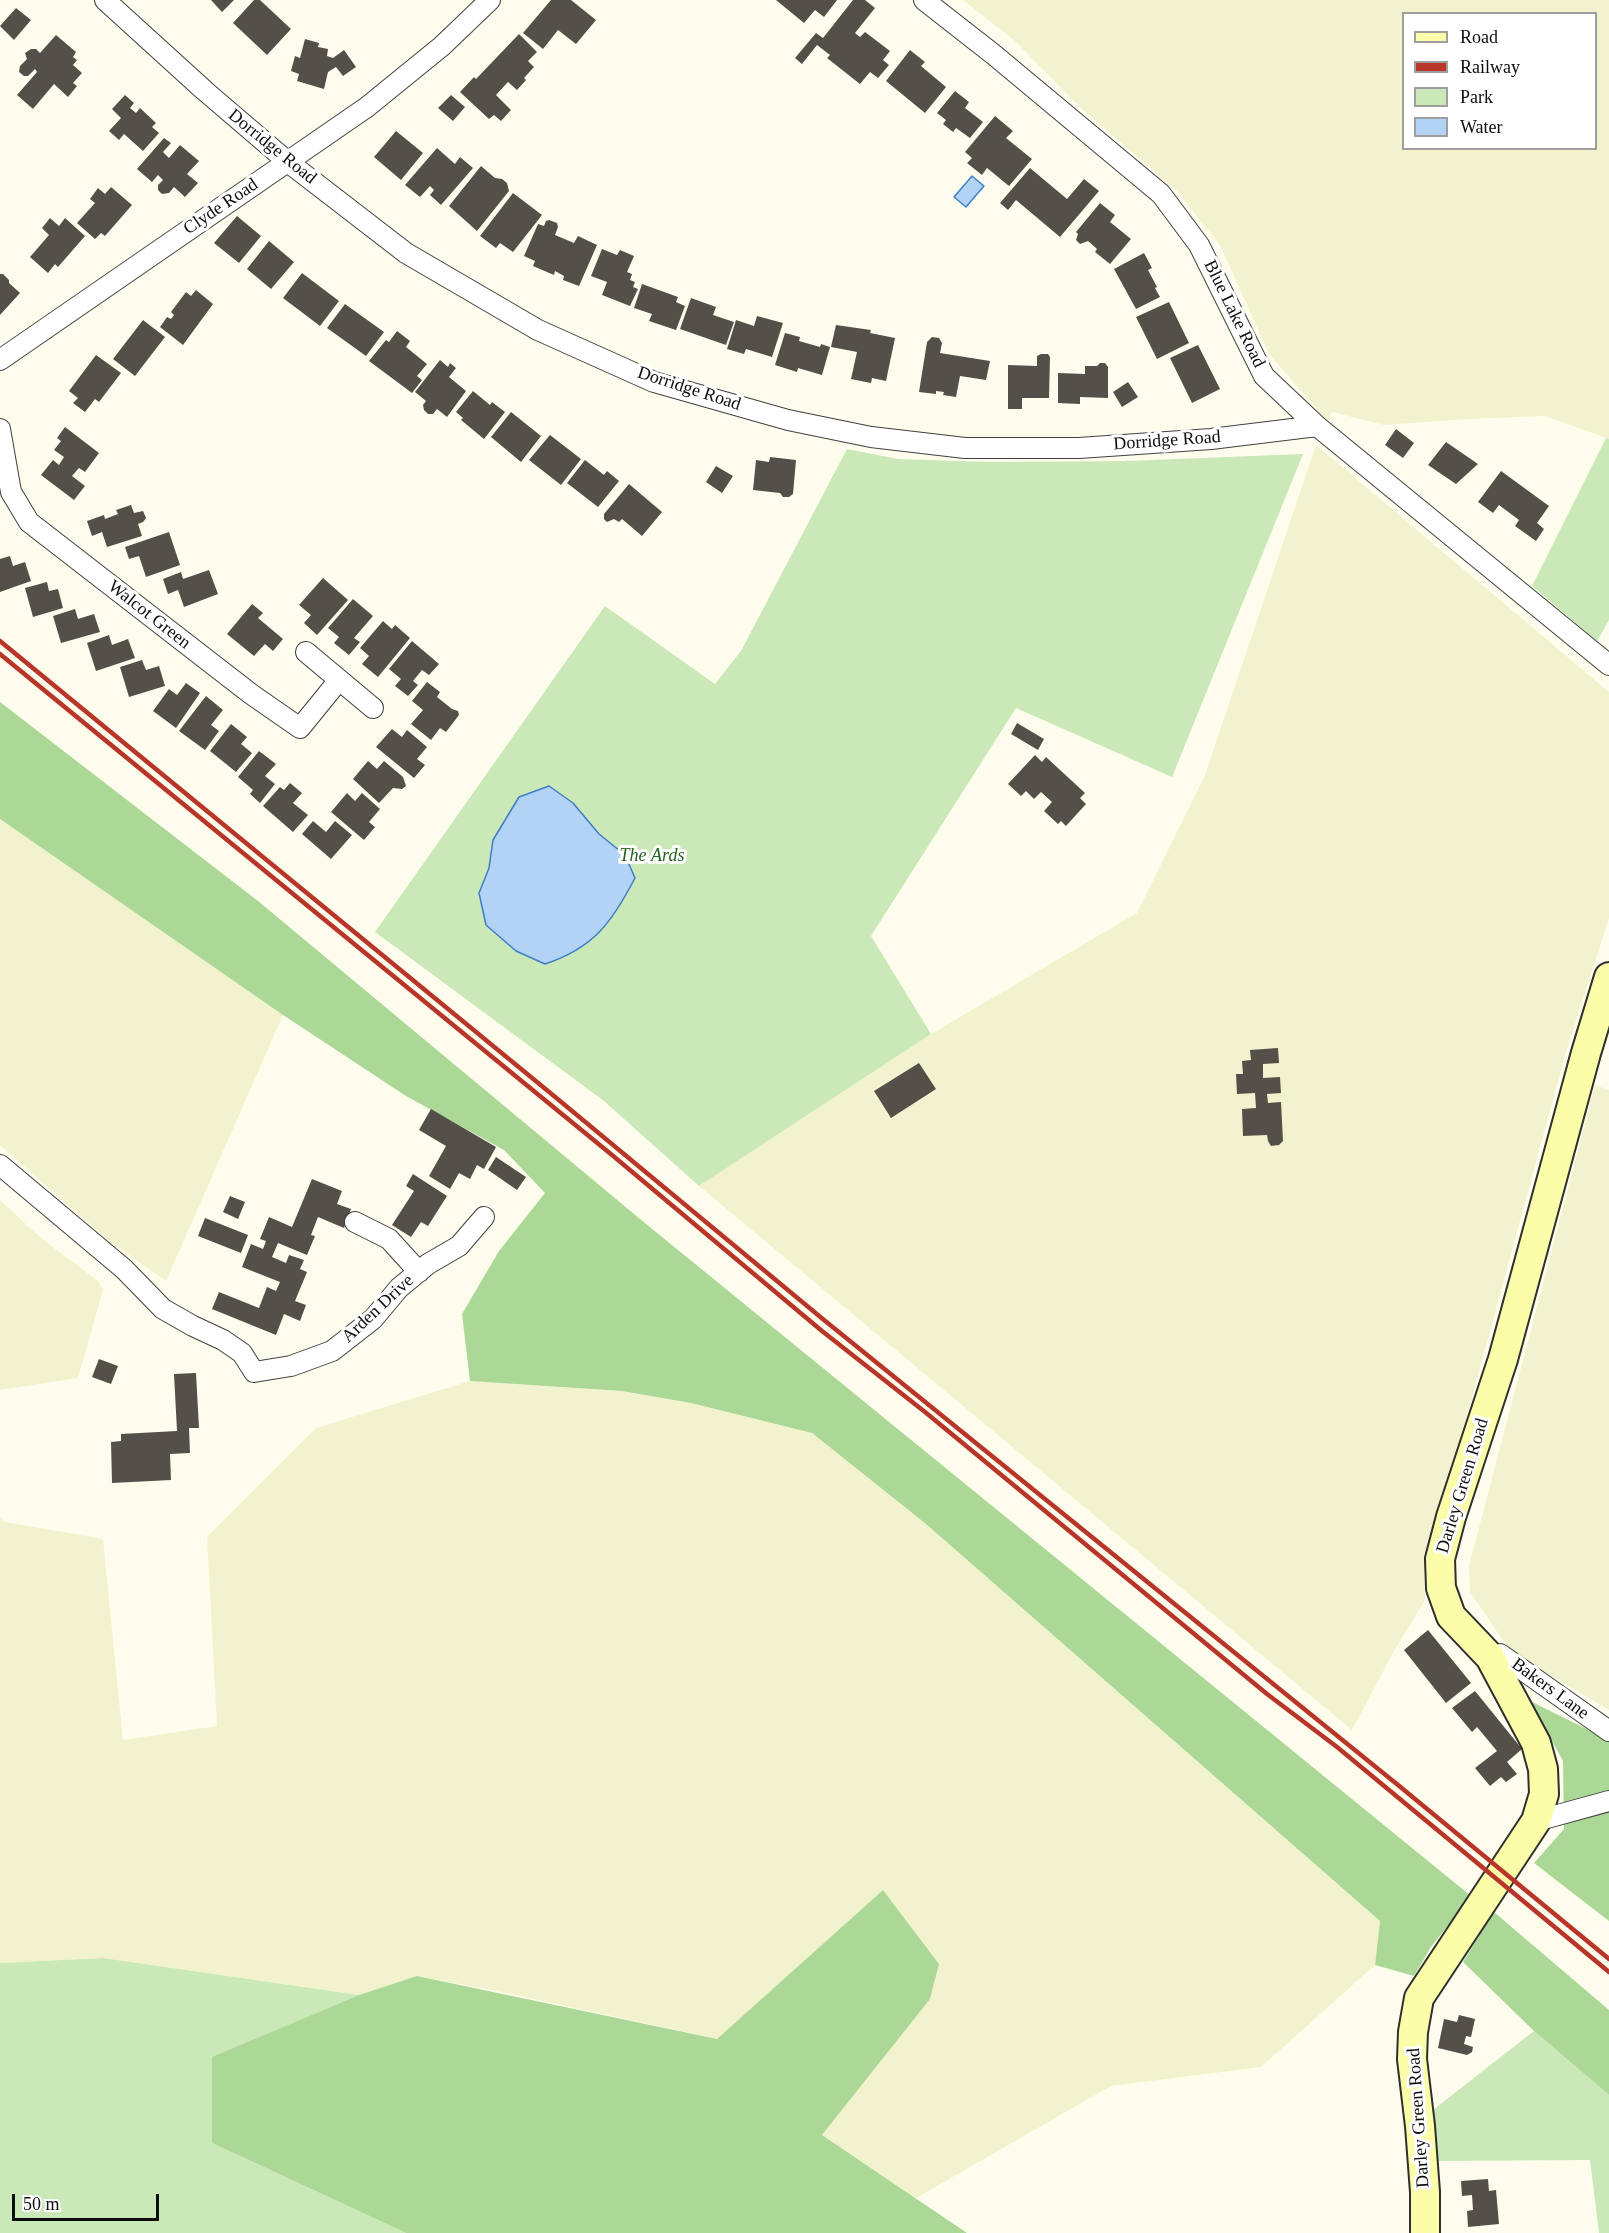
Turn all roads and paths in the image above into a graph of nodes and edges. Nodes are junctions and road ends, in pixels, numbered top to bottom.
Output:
1 (105, 0) edge
2 (490, 0) edge
3 (924, 0) edge
4 (288, 162) junction
5 (0, 360) edge
6 (1317, 426) junction
7 (0, 429) edge
8 (306, 652) dead end
9 (1609, 665) edge
10 (339, 680) junction
11 (373, 708) dead end
12 (1609, 977) edge
13 (0, 1165) edge
14 (484, 1217) dead end
15 (355, 1222) dead end
16 (419, 1272) junction
17 (1490, 1657) junction
18 (1609, 1731) edge
19 (1609, 1801) edge
20 (1536, 1821) junction
21 (1425, 2233) edge

1 - 4 street, Dorridge Road
2 - 4 street, Clyde Road
3 - 6 street, Blue Lake Road
4 - 5 street, Clyde Road
4 - 6 street, Dorridge Road
6 - 9 street, Blue Lake Road
7 - 10 street, Walcot Green
8 - 10 street
10 - 11 street
12 - 17 street, Darley Green Road
13 - 16 street, Arden Drive
14 - 16 street, Arden Drive
15 - 16 street
17 - 18 street, Bakers Lane
17 - 20 street, Darley Green Road
19 - 20 street
20 - 21 street, Darley Green Road

